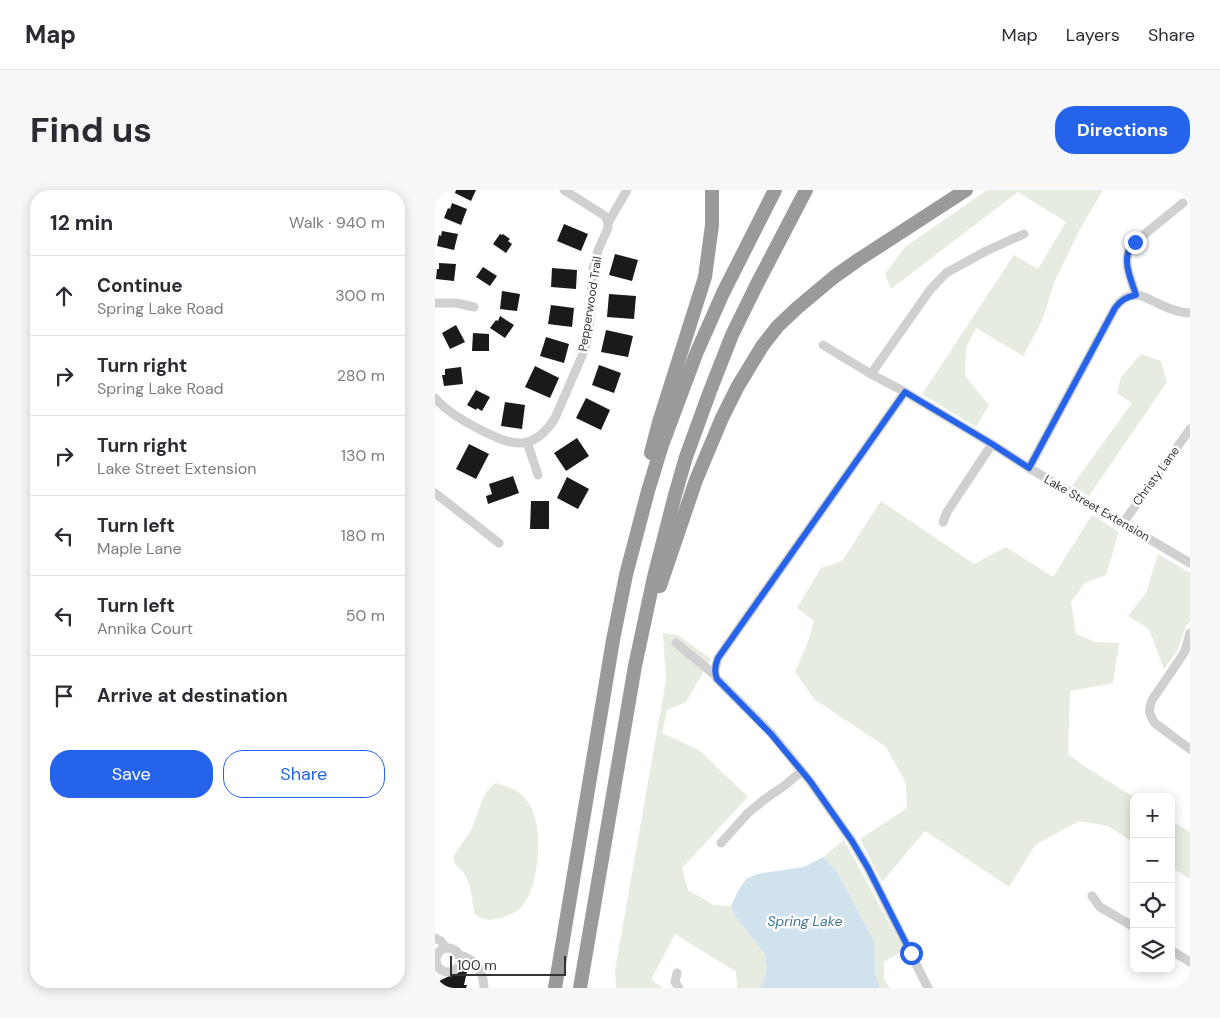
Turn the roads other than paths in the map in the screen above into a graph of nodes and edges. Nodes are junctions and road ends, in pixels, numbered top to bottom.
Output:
1 (437, 190) edge
2 (564, 190) edge
3 (627, 190) edge
4 (712, 190) edge
5 (775, 190) edge
6 (805, 190) edge
7 (966, 190) edge
8 (435, 194) edge
9 (1183, 203) dead end
10 (608, 223) junction
11 (1024, 234) dead end
12 (1136, 295) junction
13 (435, 303) edge
14 (474, 307) dead end
15 (1190, 314) edge
16 (823, 345) dead end
17 (871, 374) junction
18 (905, 392) junction
19 (435, 398) edge
20 (1190, 429) edge
21 (527, 442) junction
22 (992, 444) junction
23 (1029, 468) junction
24 (538, 475) dead end
25 (435, 493) edge
26 (943, 522) dead end
27 (1123, 523) junction
28 (634, 541) junction
29 (499, 543) dead end
30 (1190, 563) edge
31 (649, 603) junction
32 (1190, 632) edge
33 (676, 642) dead end
34 (715, 675) junction
35 (1190, 749) edge
36 (802, 771) junction
37 (721, 842) dead end
38 (1092, 896) dead end
39 (1130, 925) edge
40 (435, 938) edge
41 (446, 948) junction
42 (1175, 953) edge
43 (459, 955) junction
44 (1190, 962) edge
45 (437, 967) edge
46 (677, 973) dead end
47 (485, 988) edge
48 (555, 988) edge
49 (580, 988) edge
50 (679, 988) edge
51 (928, 988) edge

1 - 8 street
2 - 10 street
3 - 10 street, Pepperwood Trail
4 - 28 highway
5 - 28 highway
6 - 31 highway
7 - 31 highway
9 - 12 street
10 - 21 street, Pepperwood Trail
11 - 17 street
12 - 15 street
12 - 23 street
13 - 14 street
16 - 17 street, Lake Street Extension
17 - 18 street, Lake Street Extension
18 - 22 street, Lake Street Extension
18 - 34 street
19 - 21 street
20 - 27 street, Christy Lane
21 - 24 street
22 - 23 street, Lake Street Extension
22 - 26 street
23 - 27 street, Lake Street Extension
25 - 29 street
27 - 30 street, Lake Street Extension
28 - 48 highway
31 - 49 highway
32 - 35 street
33 - 34 street
34 - 36 street
36 - 37 street
36 - 51 street
38 - 39 street
40 - 41 street
41 - 43 street
41 - 45 street
42 - 44 street
43 - 45 street
43 - 47 street
46 - 50 street

